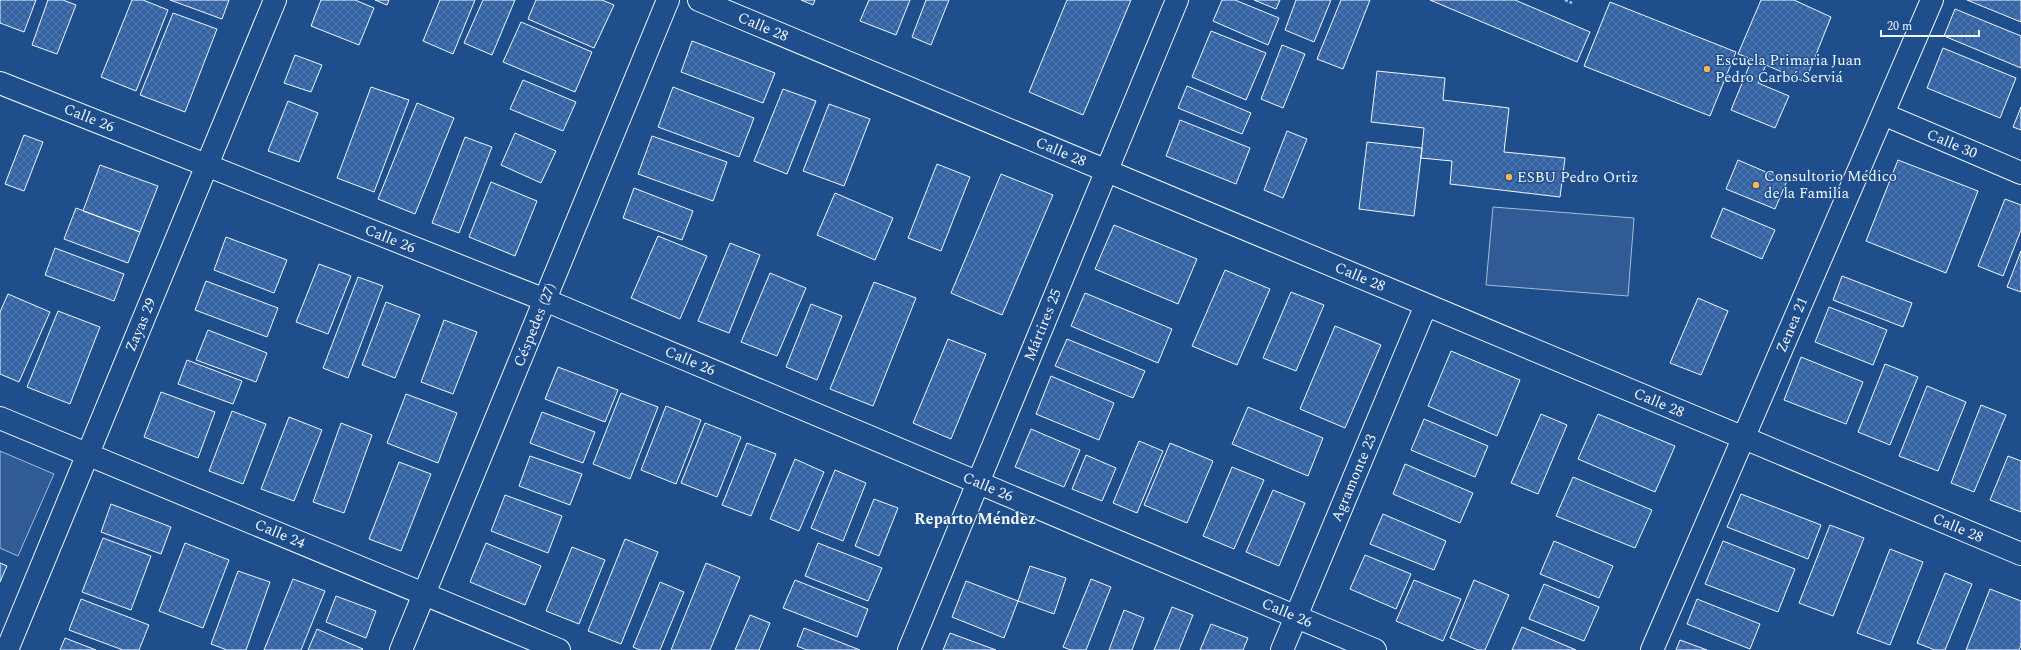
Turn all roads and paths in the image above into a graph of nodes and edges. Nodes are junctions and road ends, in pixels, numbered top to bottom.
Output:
1 (274, 0) edge
2 (668, 0) edge
3 (699, 0) edge
4 (1177, 0) edge
5 (1565, 0) edge
6 (1932, 0) edge
7 (1572, 3) dead end
8 (0, 83) edge
9 (1883, 114) junction
10 (208, 166) junction
11 (1107, 171) junction
12 (2021, 173) edge
13 (545, 300) junction
14 (1426, 305) junction
15 (0, 418) edge
16 (1744, 438) junction
17 (88, 454) junction
18 (978, 483) junction
19 (2021, 554) edge
20 (424, 594) junction
21 (1296, 617) junction
22 (7, 650) edge
23 (401, 650) edge
24 (560, 650) edge
25 (910, 650) edge
26 (1282, 650) edge
27 (1375, 650) edge
28 (1652, 650) edge

1 - 10 street, Zayas 29
2 - 13 street, Céspedes (27)
3 - 11 street, Calle 28
4 - 11 street, Mártires 25
5 - 7 path
6 - 9 street, Zenea 21
8 - 10 street, Calle 26
9 - 12 street, Calle 30
9 - 16 street, Zenea 21
10 - 13 street, Calle 26
10 - 17 street, Zayas 29
11 - 14 street, Calle 28
11 - 18 street, Mártires 25
13 - 18 street, Calle 26
13 - 20 street, Céspedes (27)
14 - 16 street, Calle 28
14 - 21 street, Agramonte 23
15 - 17 street, Calle 24
16 - 19 street, Calle 28
16 - 28 street, Zenea 21
17 - 20 street, Calle 24
17 - 22 street, Zayas 29
18 - 21 street, Calle 26
18 - 25 street, Mártires 25
20 - 23 street, Céspedes (27)
20 - 24 street, Calle 24
21 - 26 street, Agramonte 23
21 - 27 street, Calle 26

